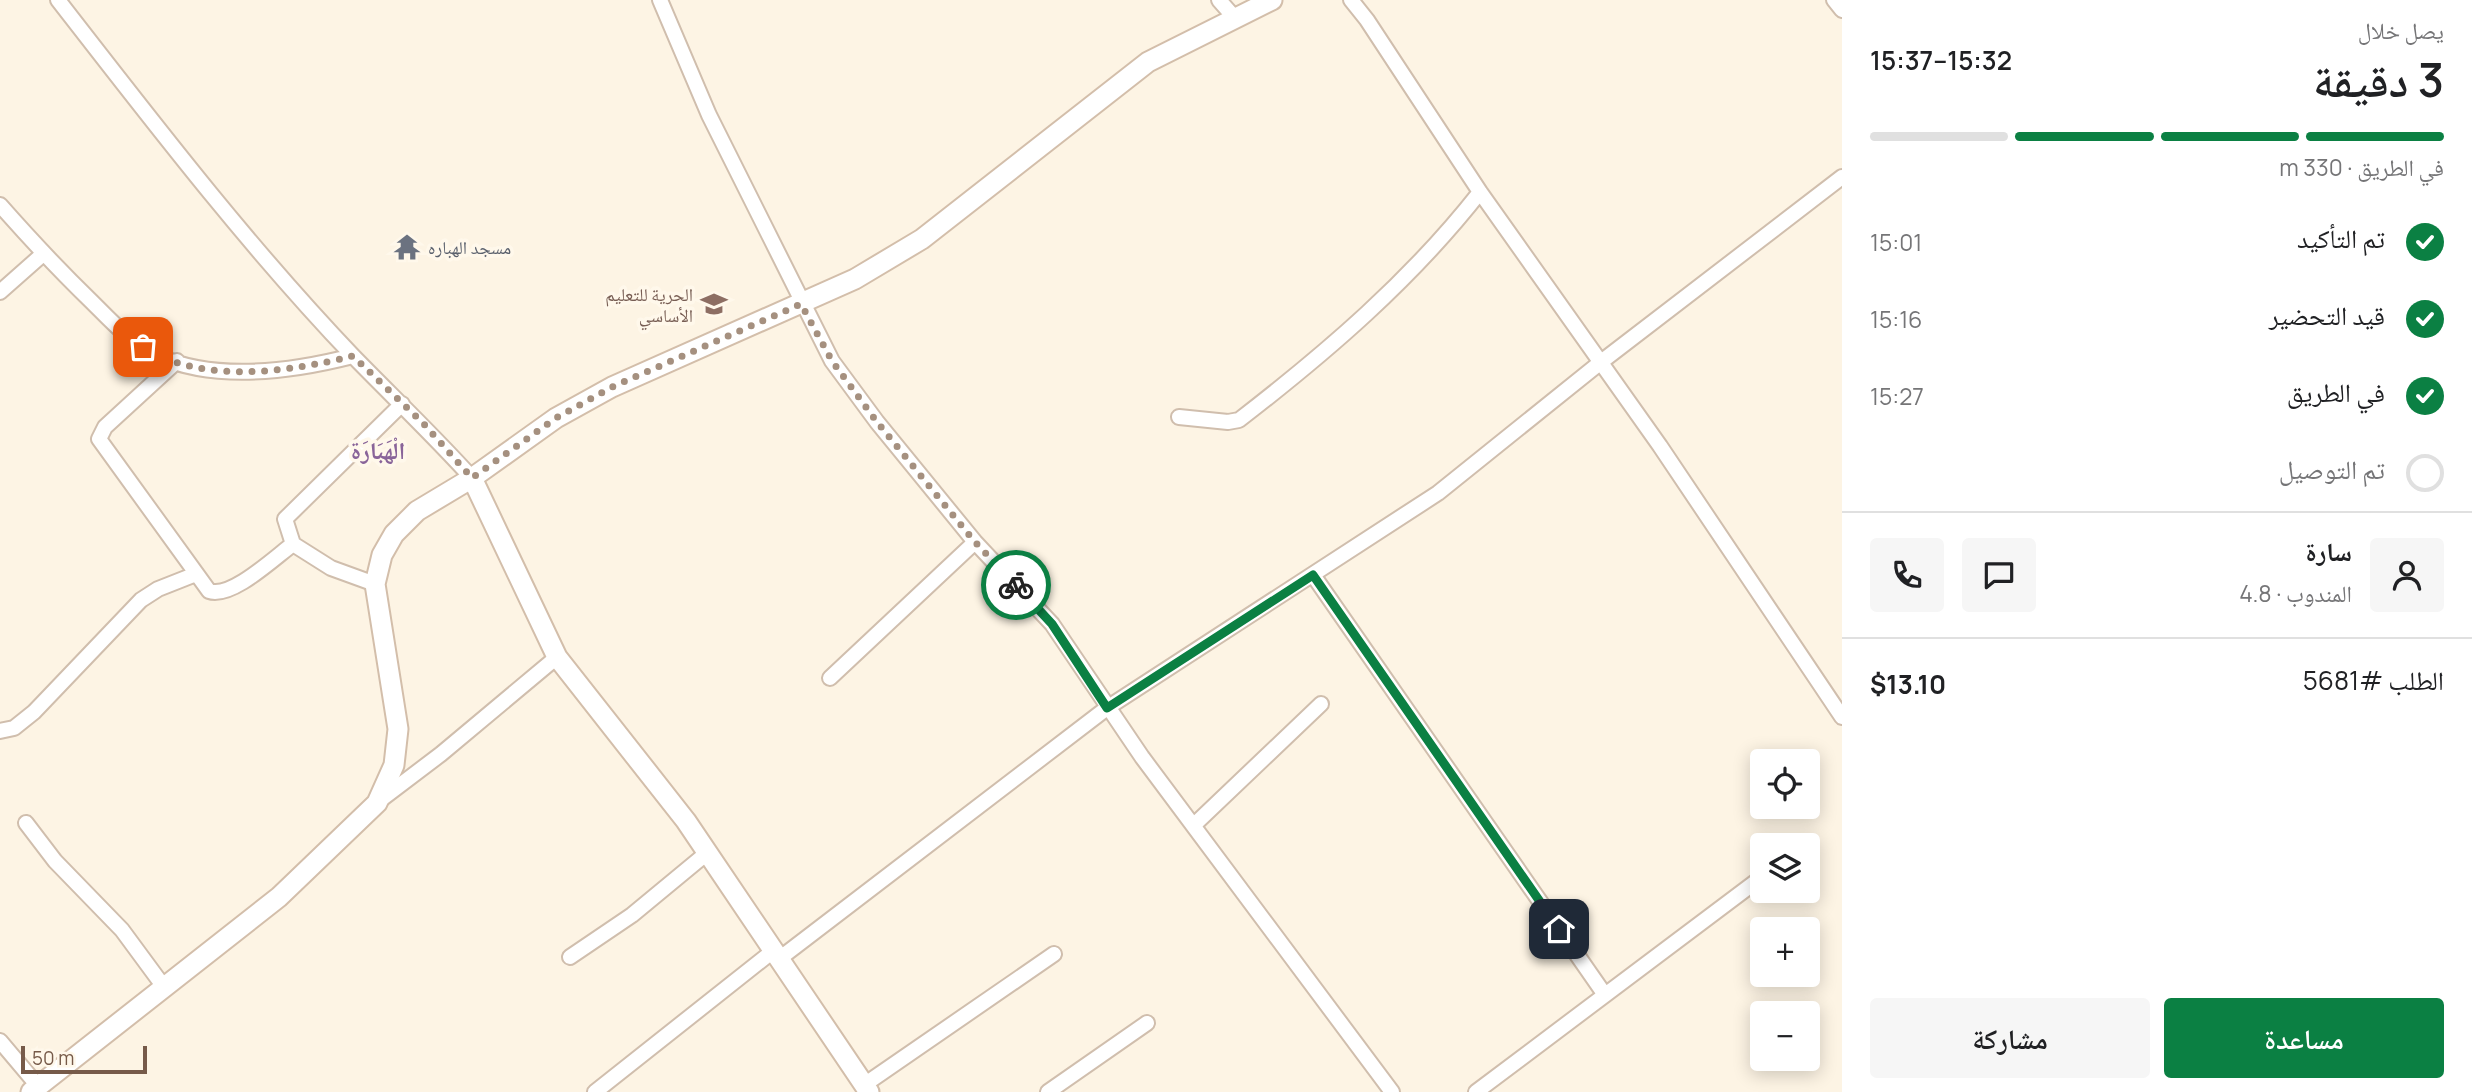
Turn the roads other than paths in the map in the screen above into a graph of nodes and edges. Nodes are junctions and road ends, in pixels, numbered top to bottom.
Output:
1 (58, 0) edge
2 (660, 0) edge
3 (1219, 0) edge
4 (1272, 0) edge
5 (1351, 0) edge
6 (1834, 0) edge
7 (1842, 10) edge
8 (1234, 17) junction
9 (1842, 177) edge
10 (1480, 192) junction
11 (0, 205) edge
12 (43, 254) junction
13 (0, 292) edge
14 (801, 304) junction
15 (353, 356) junction
16 (177, 361) junction
17 (1601, 362) junction
18 (402, 404) junction
19 (1179, 417) dead end
20 (472, 478) junction
21 (975, 542) junction
22 (293, 544) junction
23 (196, 574) junction
24 (1313, 575) junction
25 (375, 583) junction
26 (557, 657) junction
27 (830, 678) dead end
28 (1321, 704) dead end
29 (1107, 708) junction
30 (1842, 718) edge
31 (0, 731) edge
32 (377, 803) junction
33 (26, 823) dead end
34 (1194, 825) junction
35 (707, 853) junction
36 (1750, 886) edge
37 (1054, 954) dead end
38 (776, 955) junction
39 (570, 957) dead end
40 (164, 987) junction
41 (1605, 995) junction
42 (1146, 1023) dead end
43 (0, 1041) edge
44 (867, 1088) edge
45 (34, 1089) edge
46 (595, 1092) edge
47 (1048, 1092) edge
48 (1392, 1092) edge
49 (1476, 1092) edge

1 - 15 street
2 - 14 street
3 - 8 street
4 - 8 street
5 - 10 street
6 - 7 street
8 - 14 street
9 - 17 street
10 - 17 street
10 - 19 street
11 - 12 street
12 - 13 street
12 - 16 street
14 - 20 street
14 - 21 street
15 - 16 street
15 - 18 street
16 - 23 street
17 - 24 street
17 - 30 street
18 - 20 street
18 - 22 street
20 - 25 street
20 - 26 street
21 - 27 street
21 - 29 street
22 - 23 street
22 - 25 street
23 - 31 street
24 - 29 street
24 - 41 street
25 - 32 street
26 - 32 street
26 - 35 street
28 - 34 street
29 - 34 street
29 - 38 street
32 - 40 street
33 - 40 street
34 - 48 street
35 - 38 street
35 - 39 street
36 - 41 street
37 - 44 street
38 - 44 street
38 - 46 street
40 - 45 street
41 - 49 street
42 - 47 street
43 - 45 street

